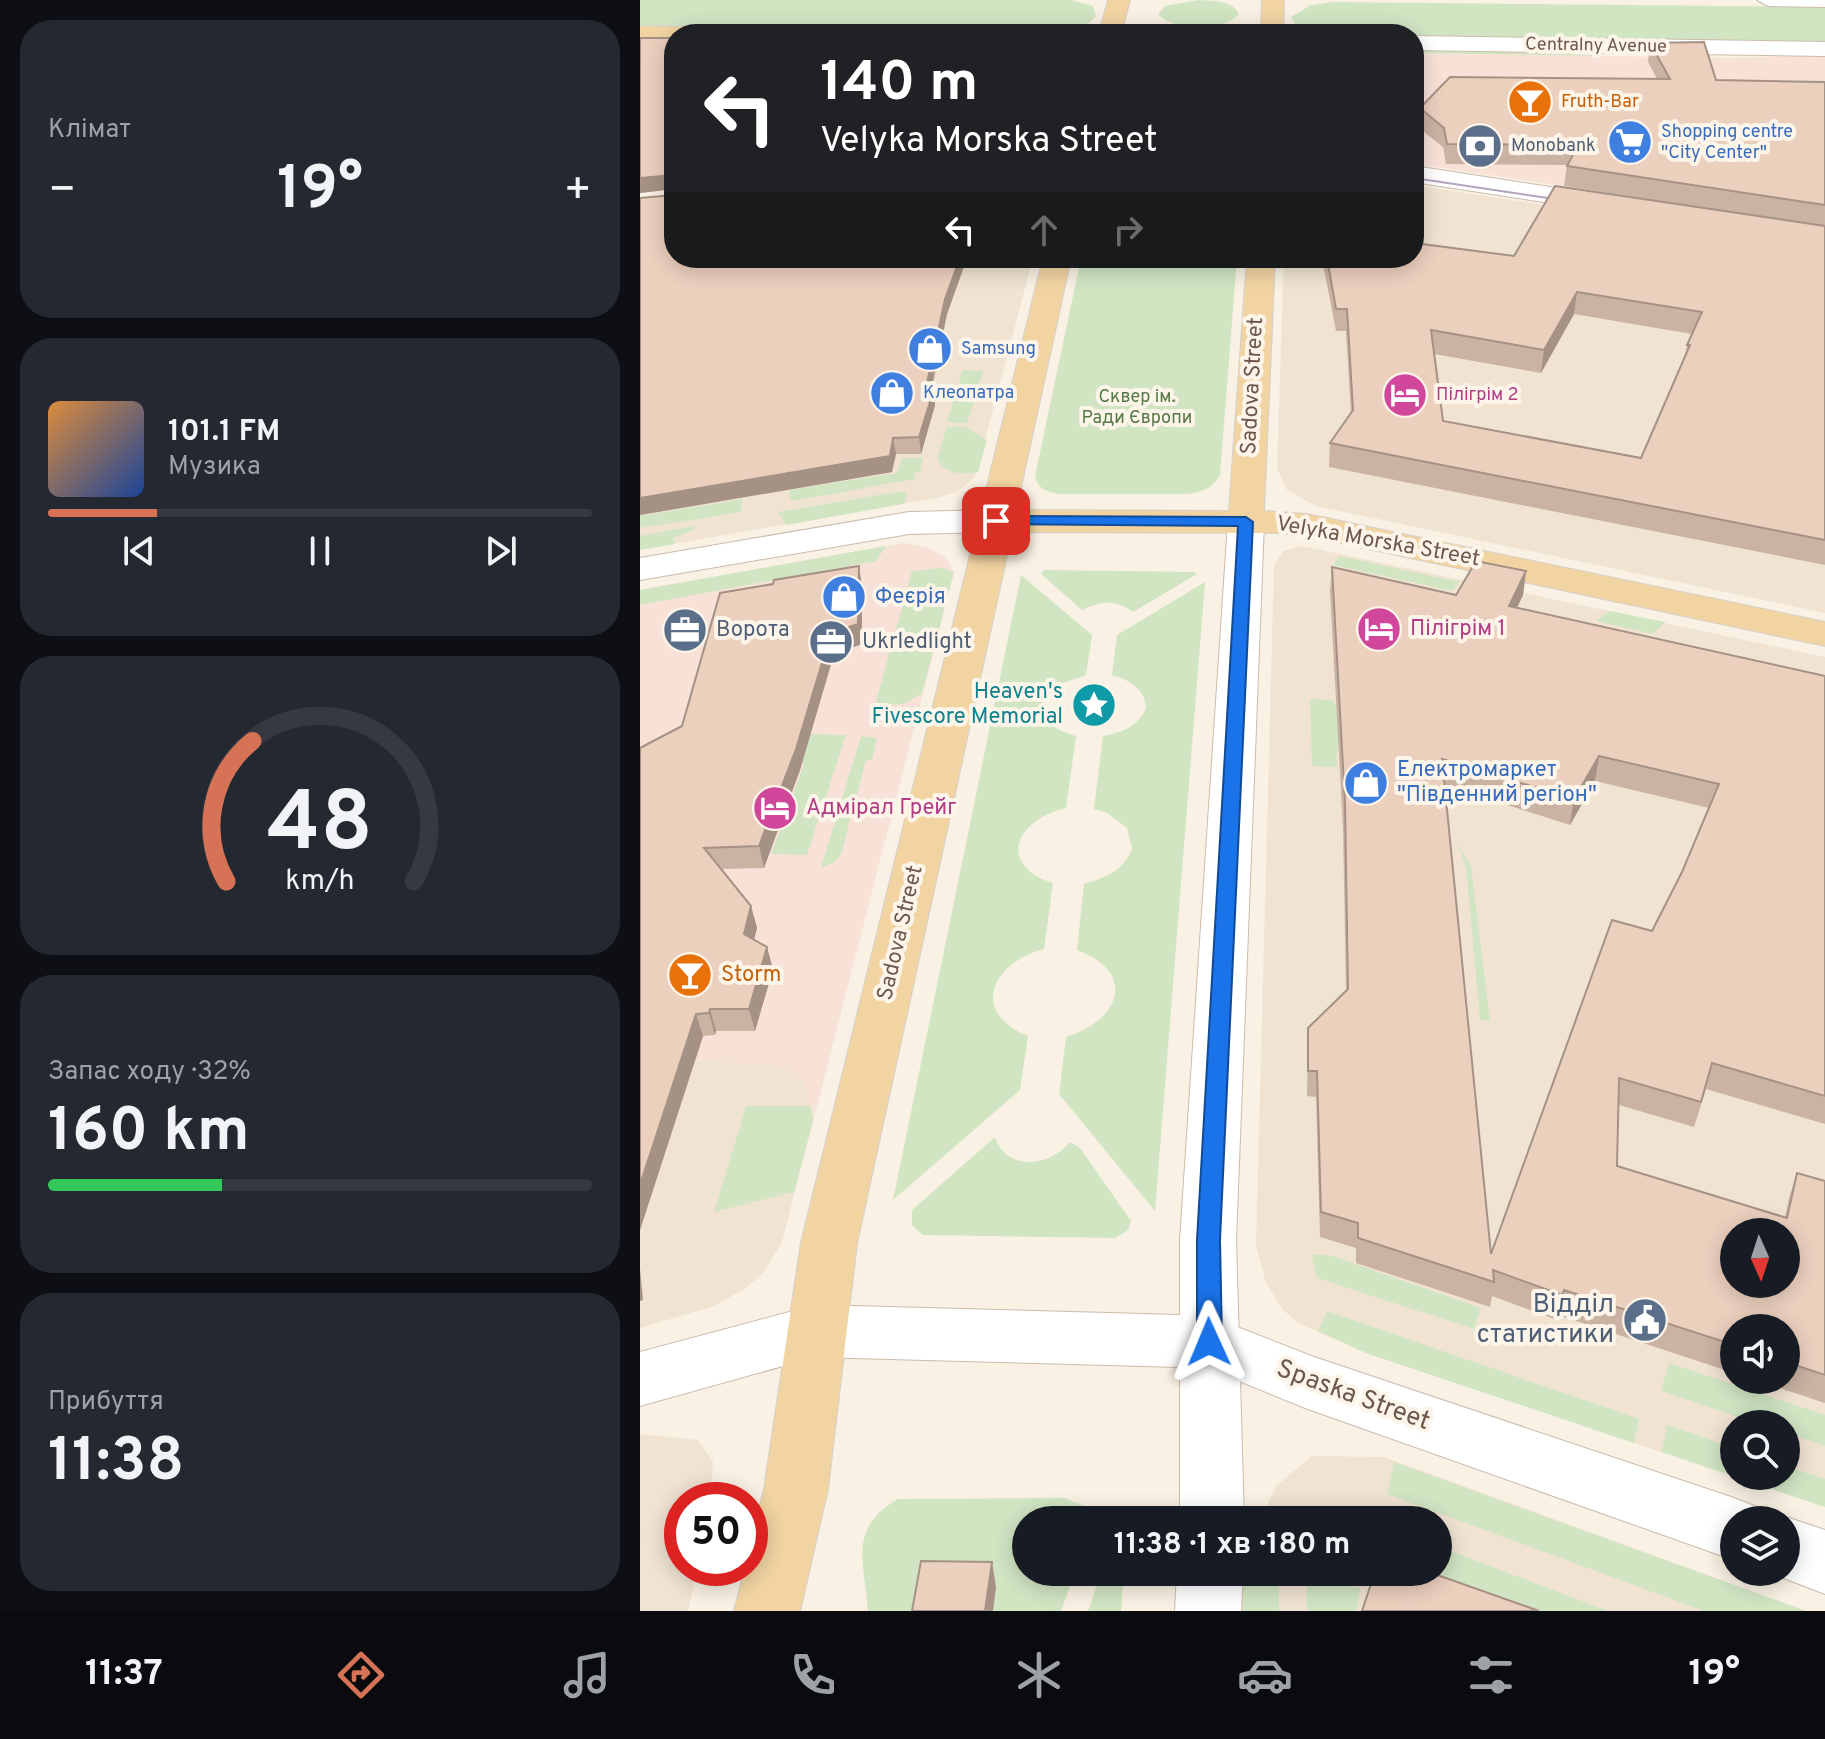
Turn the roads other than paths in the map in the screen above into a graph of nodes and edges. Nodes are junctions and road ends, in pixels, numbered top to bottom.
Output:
1 (1119, 0) edge
2 (1273, 0) edge
3 (1768, 0) edge
4 (1825, 1) edge
5 (1113, 24) edge
6 (1272, 24) edge
7 (640, 33) edge
8 (664, 33) edge
9 (1424, 43) edge
10 (1825, 49) edge
11 (1424, 176) edge
12 (1629, 207) edge
13 (1055, 268) edge
14 (1260, 268) edge
15 (996, 521) junction
16 (1246, 522) junction
17 (640, 569) edge
18 (1825, 634) edge
19 (815, 1331) junction
20 (1209, 1342) junction
21 (640, 1379) edge
22 (1212, 1506) edge
23 (1720, 1524) edge
24 (1800, 1553) edge
25 (1825, 1562) edge
26 (1209, 1586) edge
27 (767, 1611) edge
28 (1208, 1611) edge

1 - 5 main road
2 - 6 main road
3 - 4 main road
7 - 8 main road
9 - 10 main road, Centralny Avenue
11 - 12 main road
13 - 15 main road, Sadova Street
14 - 16 main road, Sadova Street
15 - 16 main road, Velyka Morska Street
15 - 17 main road, Velyka Morska Street
15 - 19 main road, Sadova Street
16 - 18 main road, Velyka Morska Street
16 - 20 main road, Sadova Street
19 - 20 main road, Spaska Street
19 - 21 main road, Spaska Street
19 - 27 main road, Sadova Street
20 - 22 main road, Sadova Street
20 - 23 main road, Spaska Street
24 - 25 main road
26 - 28 main road

